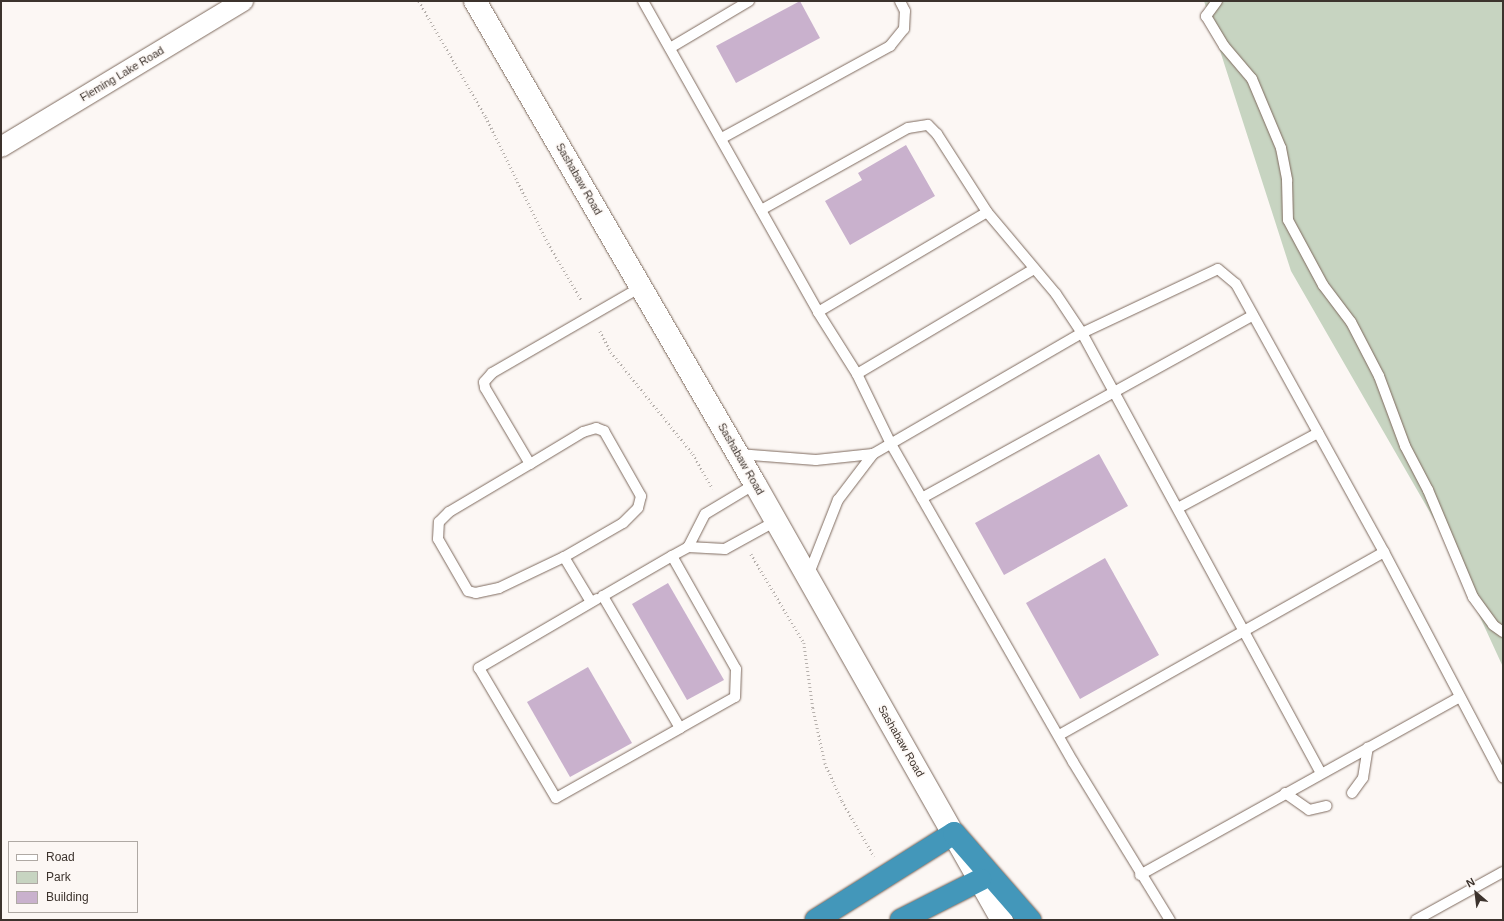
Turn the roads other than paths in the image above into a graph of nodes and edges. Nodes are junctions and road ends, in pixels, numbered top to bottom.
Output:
1 (243, 1) edge
2 (475, 1) edge
3 (643, 1) edge
4 (749, 1) edge
5 (900, 1) edge
6 (1217, 1) edge
7 (670, 48) junction
8 (722, 138) junction
9 (1, 147) edge
10 (761, 210) junction
11 (987, 212) junction
12 (1034, 269) junction
13 (641, 287) junction
14 (818, 312) junction
15 (1253, 315) junction
16 (1082, 333) junction
17 (857, 374) junction
18 (1114, 392) junction
19 (1318, 433) junction
20 (891, 444) junction
21 (737, 454) junction
22 (873, 454) junction
23 (530, 464) junction
24 (755, 484) junction
25 (922, 498) junction
26 (1178, 508) junction
27 (776, 521) junction
28 (688, 547) junction
29 (1384, 552) junction
30 (672, 556) junction
31 (564, 557) junction
32 (808, 577) junction
33 (602, 596) junction
34 (591, 602) junction
35 (1245, 632) junction
36 (1503, 632) edge
37 (1460, 697) junction
38 (680, 728) junction
39 (1059, 735) junction
40 (1368, 747) junction
41 (1320, 772) junction
42 (1503, 778) edge
43 (1285, 793) junction
44 (1352, 793) dead end
45 (1327, 806) dead end
46 (954, 833) junction
47 (1503, 872) edge
48 (1140, 875) junction
49 (980, 880) junction
50 (816, 920) edge
51 (901, 920) edge
52 (1002, 920) edge
53 (1030, 920) edge
54 (1170, 920) edge
55 (1416, 920) edge

1 - 9 street, Fleming Lake Road
2 - 13 main road, Sashabaw Road
3 - 7 lane
4 - 7 lane
5 - 8 lane
6 - 36 lane
7 - 8 lane
8 - 10 lane
10 - 11 lane
10 - 14 lane
11 - 12 lane
11 - 14 lane
12 - 16 lane
12 - 17 lane
13 - 21 main road, Sashabaw Road
13 - 23 lane
14 - 17 lane
15 - 16 lane
15 - 18 lane
15 - 19 lane
16 - 18 lane
16 - 20 lane
17 - 20 lane
18 - 25 lane
18 - 26 lane
19 - 26 lane
19 - 29 lane
20 - 22 lane
20 - 25 lane
21 - 22 lane
21 - 24 main road, Sashabaw Road
22 - 32 lane
23 - 31 lane
23 - 31 lane
24 - 27 main road, Sashabaw Road
24 - 28 lane
25 - 39 lane
26 - 35 lane
27 - 28 lane
27 - 32 main road, Sashabaw Road
28 - 30 lane
29 - 35 lane
29 - 37 lane
30 - 33 lane
30 - 38 lane
31 - 34 lane
32 - 46 main road, Sashabaw Road
33 - 34 lane
33 - 38 lane
34 - 38 lane
35 - 39 lane
35 - 41 lane
37 - 40 lane
37 - 42 lane
39 - 48 lane
40 - 41 lane
40 - 44 lane
41 - 43 lane
43 - 45 lane
43 - 48 lane
46 - 49 main road, Sashabaw Road
46 - 50 highway
46 - 53 highway
47 - 55 lane
48 - 54 lane
49 - 51 highway
49 - 52 main road, Sashabaw Road

